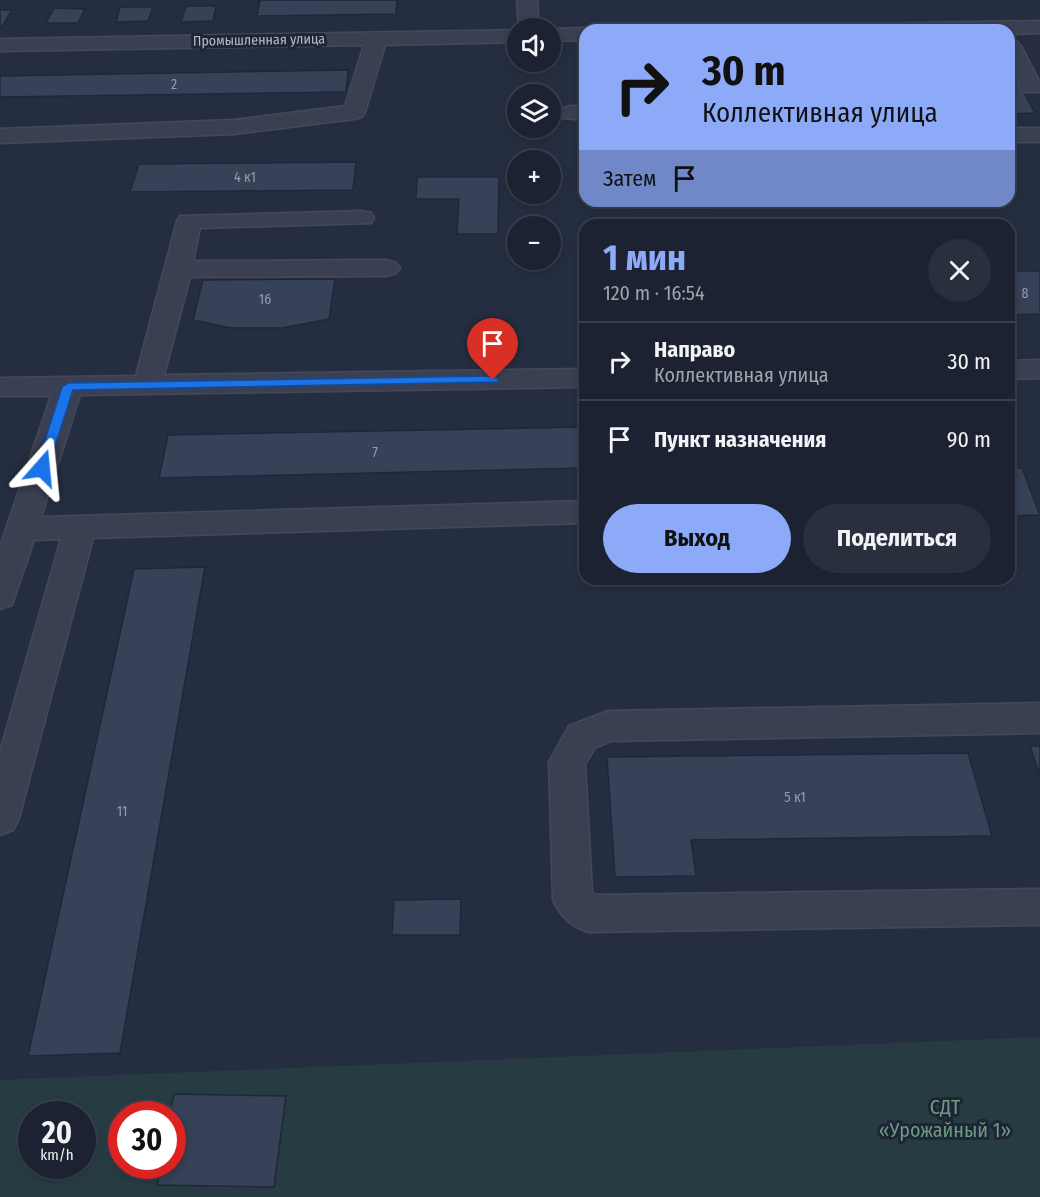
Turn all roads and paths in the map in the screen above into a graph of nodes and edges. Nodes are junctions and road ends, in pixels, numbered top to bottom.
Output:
1 (527, 0) edge
2 (528, 18) edge
3 (1040, 27) edge
4 (579, 34) edge
5 (561, 35) edge
6 (507, 36) edge
7 (377, 38) junction
8 (1015, 42) edge
9 (0, 45) edge
10 (1015, 58) edge
11 (1031, 87) dead end
12 (1015, 135) edge
13 (1040, 135) edge
14 (0, 136) edge
15 (362, 218) dead end
16 (387, 268) dead end
17 (179, 269) junction
18 (1040, 369) edge
19 (1015, 370) edge
20 (579, 378) edge
21 (147, 384) junction
22 (0, 387) edge
23 (68, 387) junction
24 (579, 512) edge
25 (80, 527) junction
26 (22, 529) junction
27 (0, 596) edge
28 (1040, 718) edge
29 (0, 818) edge
30 (1040, 907) edge

1 - 2 street
3 - 8 street
4 - 5 street
6 - 7 street, Промышленная улица
7 - 9 street, Промышленная улица
7 - 14 street
10 - 11 street
12 - 13 street
15 - 17 street
16 - 17 street
17 - 21 street
18 - 19 street
20 - 21 street
21 - 23 street
22 - 23 street
23 - 26 street
24 - 25 street
25 - 26 street
25 - 29 street
26 - 27 street
28 - 30 street

